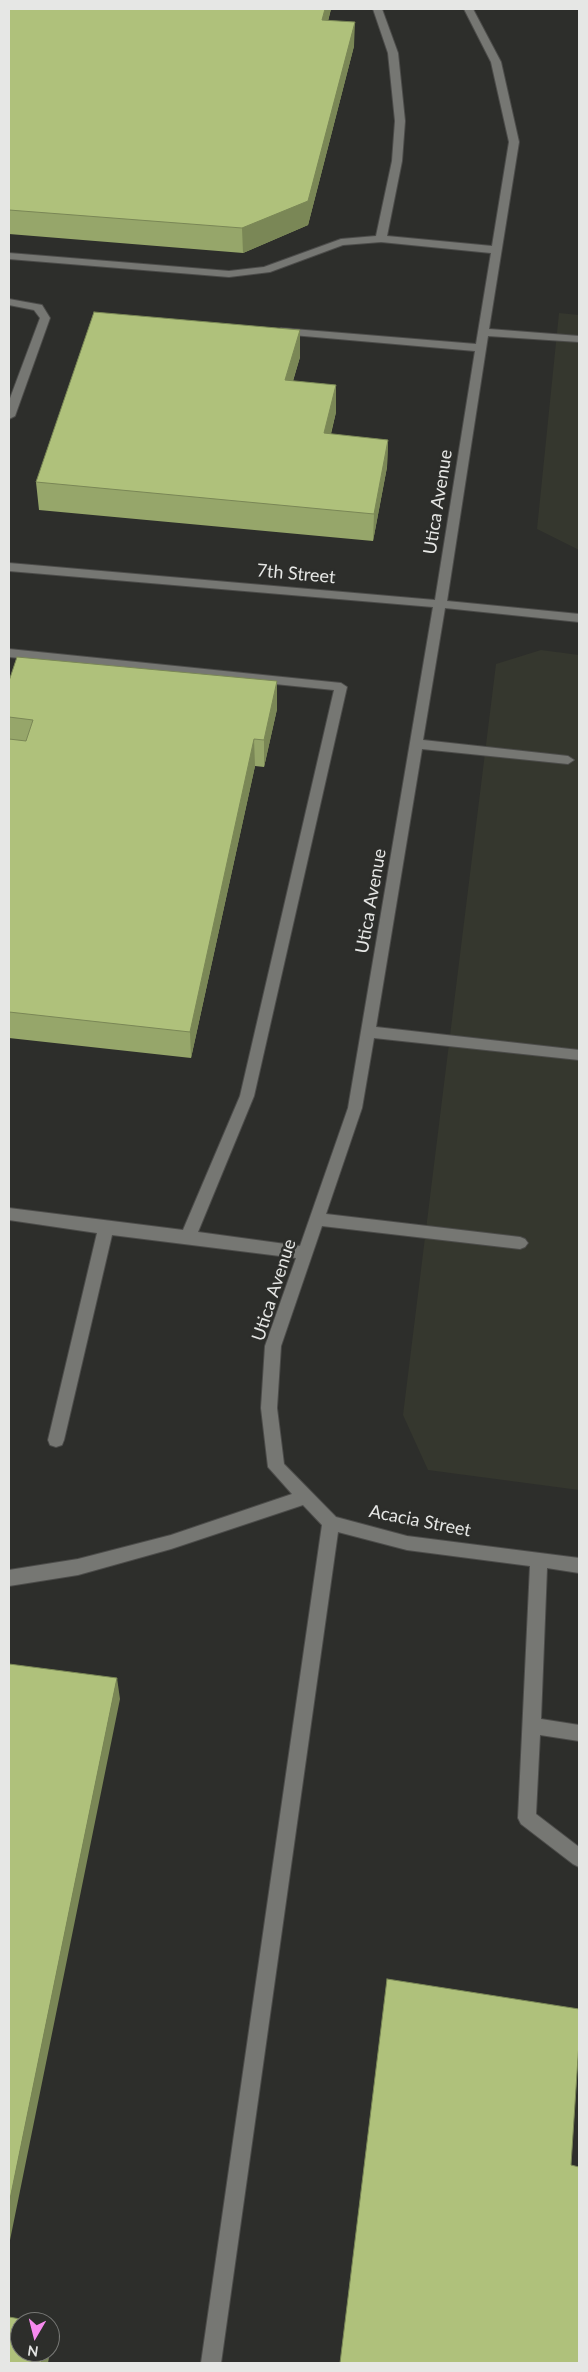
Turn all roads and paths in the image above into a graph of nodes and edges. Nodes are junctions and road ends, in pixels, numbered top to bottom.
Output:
1 (377, 9) edge
2 (469, 9) edge
3 (381, 240) junction
4 (496, 250) junction
5 (9, 256) edge
6 (9, 302) edge
7 (268, 330) edge
8 (484, 332) junction
9 (579, 338) edge
10 (481, 348) junction
11 (9, 416) edge
12 (9, 566) edge
13 (440, 604) junction
14 (579, 618) edge
15 (9, 653) edge
16 (417, 744) junction
17 (568, 760) dead end
18 (368, 1032) junction
19 (579, 1055) edge
20 (9, 1214) edge
21 (317, 1219) junction
22 (106, 1228) junction
23 (188, 1237) junction
24 (520, 1243) dead end
25 (305, 1253) junction
26 (56, 1440) dead end
27 (305, 1497) junction
28 (331, 1523) junction
29 (539, 1560) junction
30 (579, 1565) edge
31 (9, 1578) edge
32 (532, 1726) junction
33 (579, 1733) edge
34 (579, 1858) edge
35 (210, 2363) edge

1 - 3 street
2 - 4 street, Utica Avenue
3 - 4 street
3 - 5 street
4 - 8 street, Utica Avenue
6 - 11 street
7 - 10 street
8 - 9 street
8 - 10 street, Utica Avenue
10 - 13 street, Utica Avenue
12 - 13 street, 7th Street
13 - 14 street, 7th Street
13 - 16 street, Utica Avenue
15 - 23 street
16 - 17 street
16 - 18 street, Utica Avenue
18 - 19 street
18 - 21 street, Utica Avenue
20 - 22 street
21 - 24 street
21 - 25 street, Utica Avenue
22 - 23 street
22 - 26 street
23 - 25 street
25 - 27 street, Utica Avenue
27 - 28 street
27 - 31 street
28 - 29 street, Acacia Street
28 - 35 street
29 - 30 street, Acacia Street
29 - 32 street
32 - 33 street
32 - 34 street

